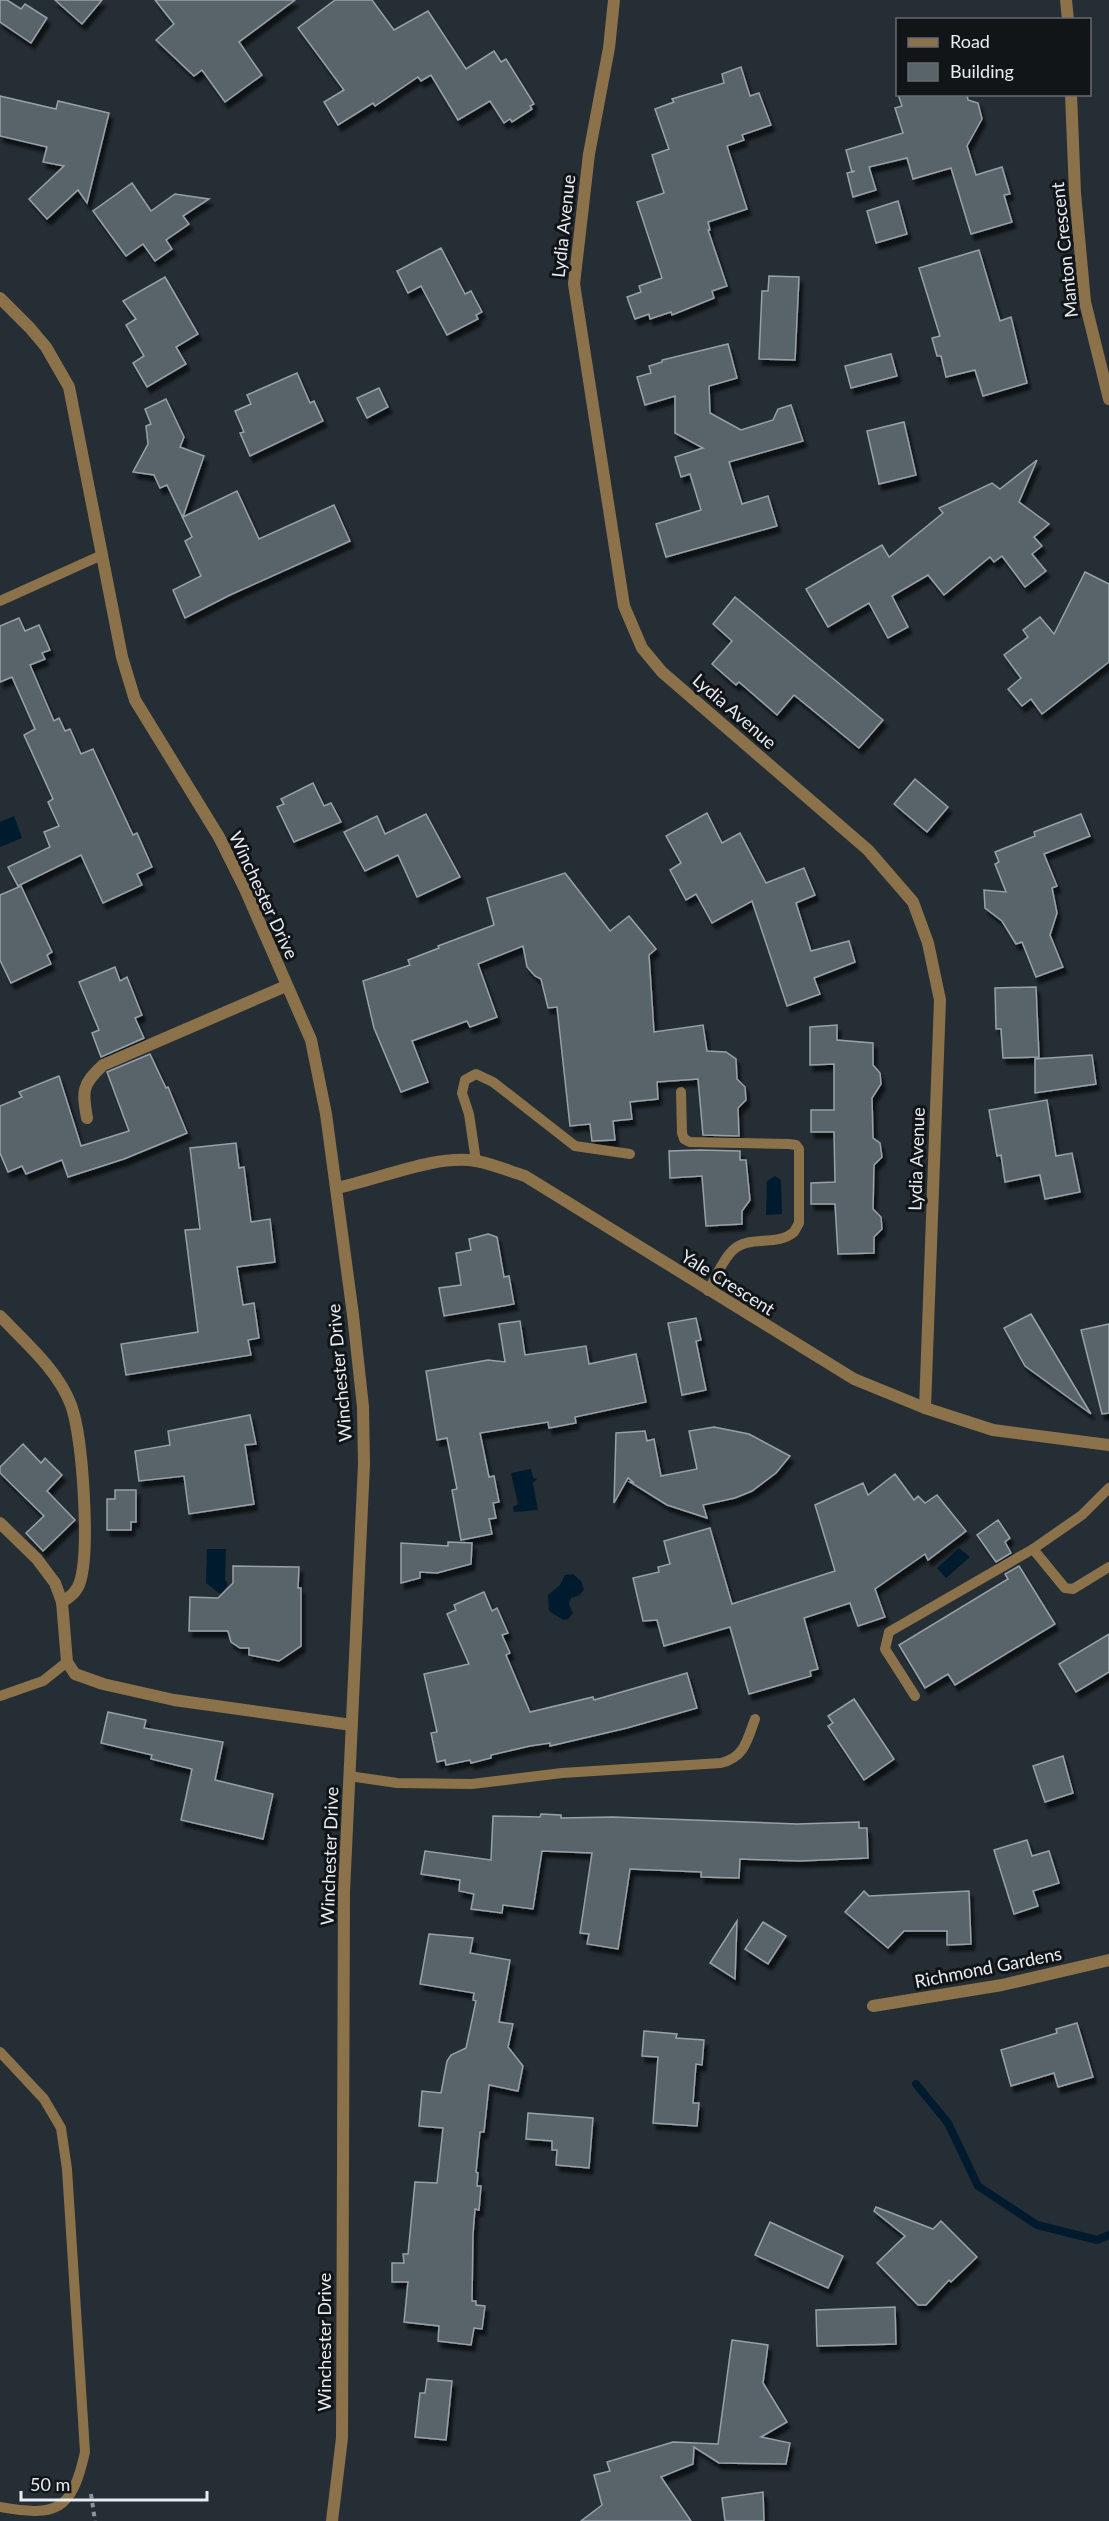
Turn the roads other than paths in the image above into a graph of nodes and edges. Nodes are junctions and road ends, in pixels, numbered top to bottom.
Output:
1 (614, 0) edge
2 (1066, 0) edge
3 (1068, 18) edge
4 (1071, 96) edge
5 (0, 298) edge
6 (1109, 399) edge
7 (102, 555) junction
8 (0, 601) edge
9 (286, 986) junction
10 (681, 1092) dead end
11 (87, 1118) dead end
12 (630, 1154) dead end
13 (476, 1161) junction
14 (336, 1188) junction
15 (708, 1291) junction
16 (0, 1316) edge
17 (924, 1408) junction
18 (1109, 1444) edge
19 (1109, 1488) edge
20 (0, 1523) edge
21 (1033, 1549) junction
22 (1109, 1567) edge
23 (62, 1602) junction
24 (67, 1662) junction
25 (0, 1696) edge
26 (915, 1696) dead end
27 (755, 1719) dead end
28 (352, 1725) junction
29 (349, 1776) junction
30 (1109, 1960) edge
31 (873, 2006) dead end
32 (0, 2052) edge
33 (0, 2507) edge
34 (332, 2521) edge

1 - 17 street, Lydia Avenue
2 - 3 street
4 - 6 street, Manton Crescent
5 - 7 street, Winchester Drive
7 - 8 lane
7 - 9 street, Winchester Drive
9 - 11 street
9 - 14 street, Winchester Drive
10 - 15 lane
12 - 13 lane
13 - 14 street, Yale Crescent
13 - 15 street, Yale Crescent
14 - 28 street, Winchester Drive
15 - 17 street, Yale Crescent
16 - 23 street
17 - 18 street, Yale Crescent
19 - 21 lane
20 - 23 street
21 - 22 lane
21 - 26 lane
23 - 24 street
24 - 25 lane
24 - 28 street
27 - 29 lane
28 - 29 street, Winchester Drive
29 - 34 street, Winchester Drive
30 - 31 street, Richmond Gardens
32 - 33 lane

